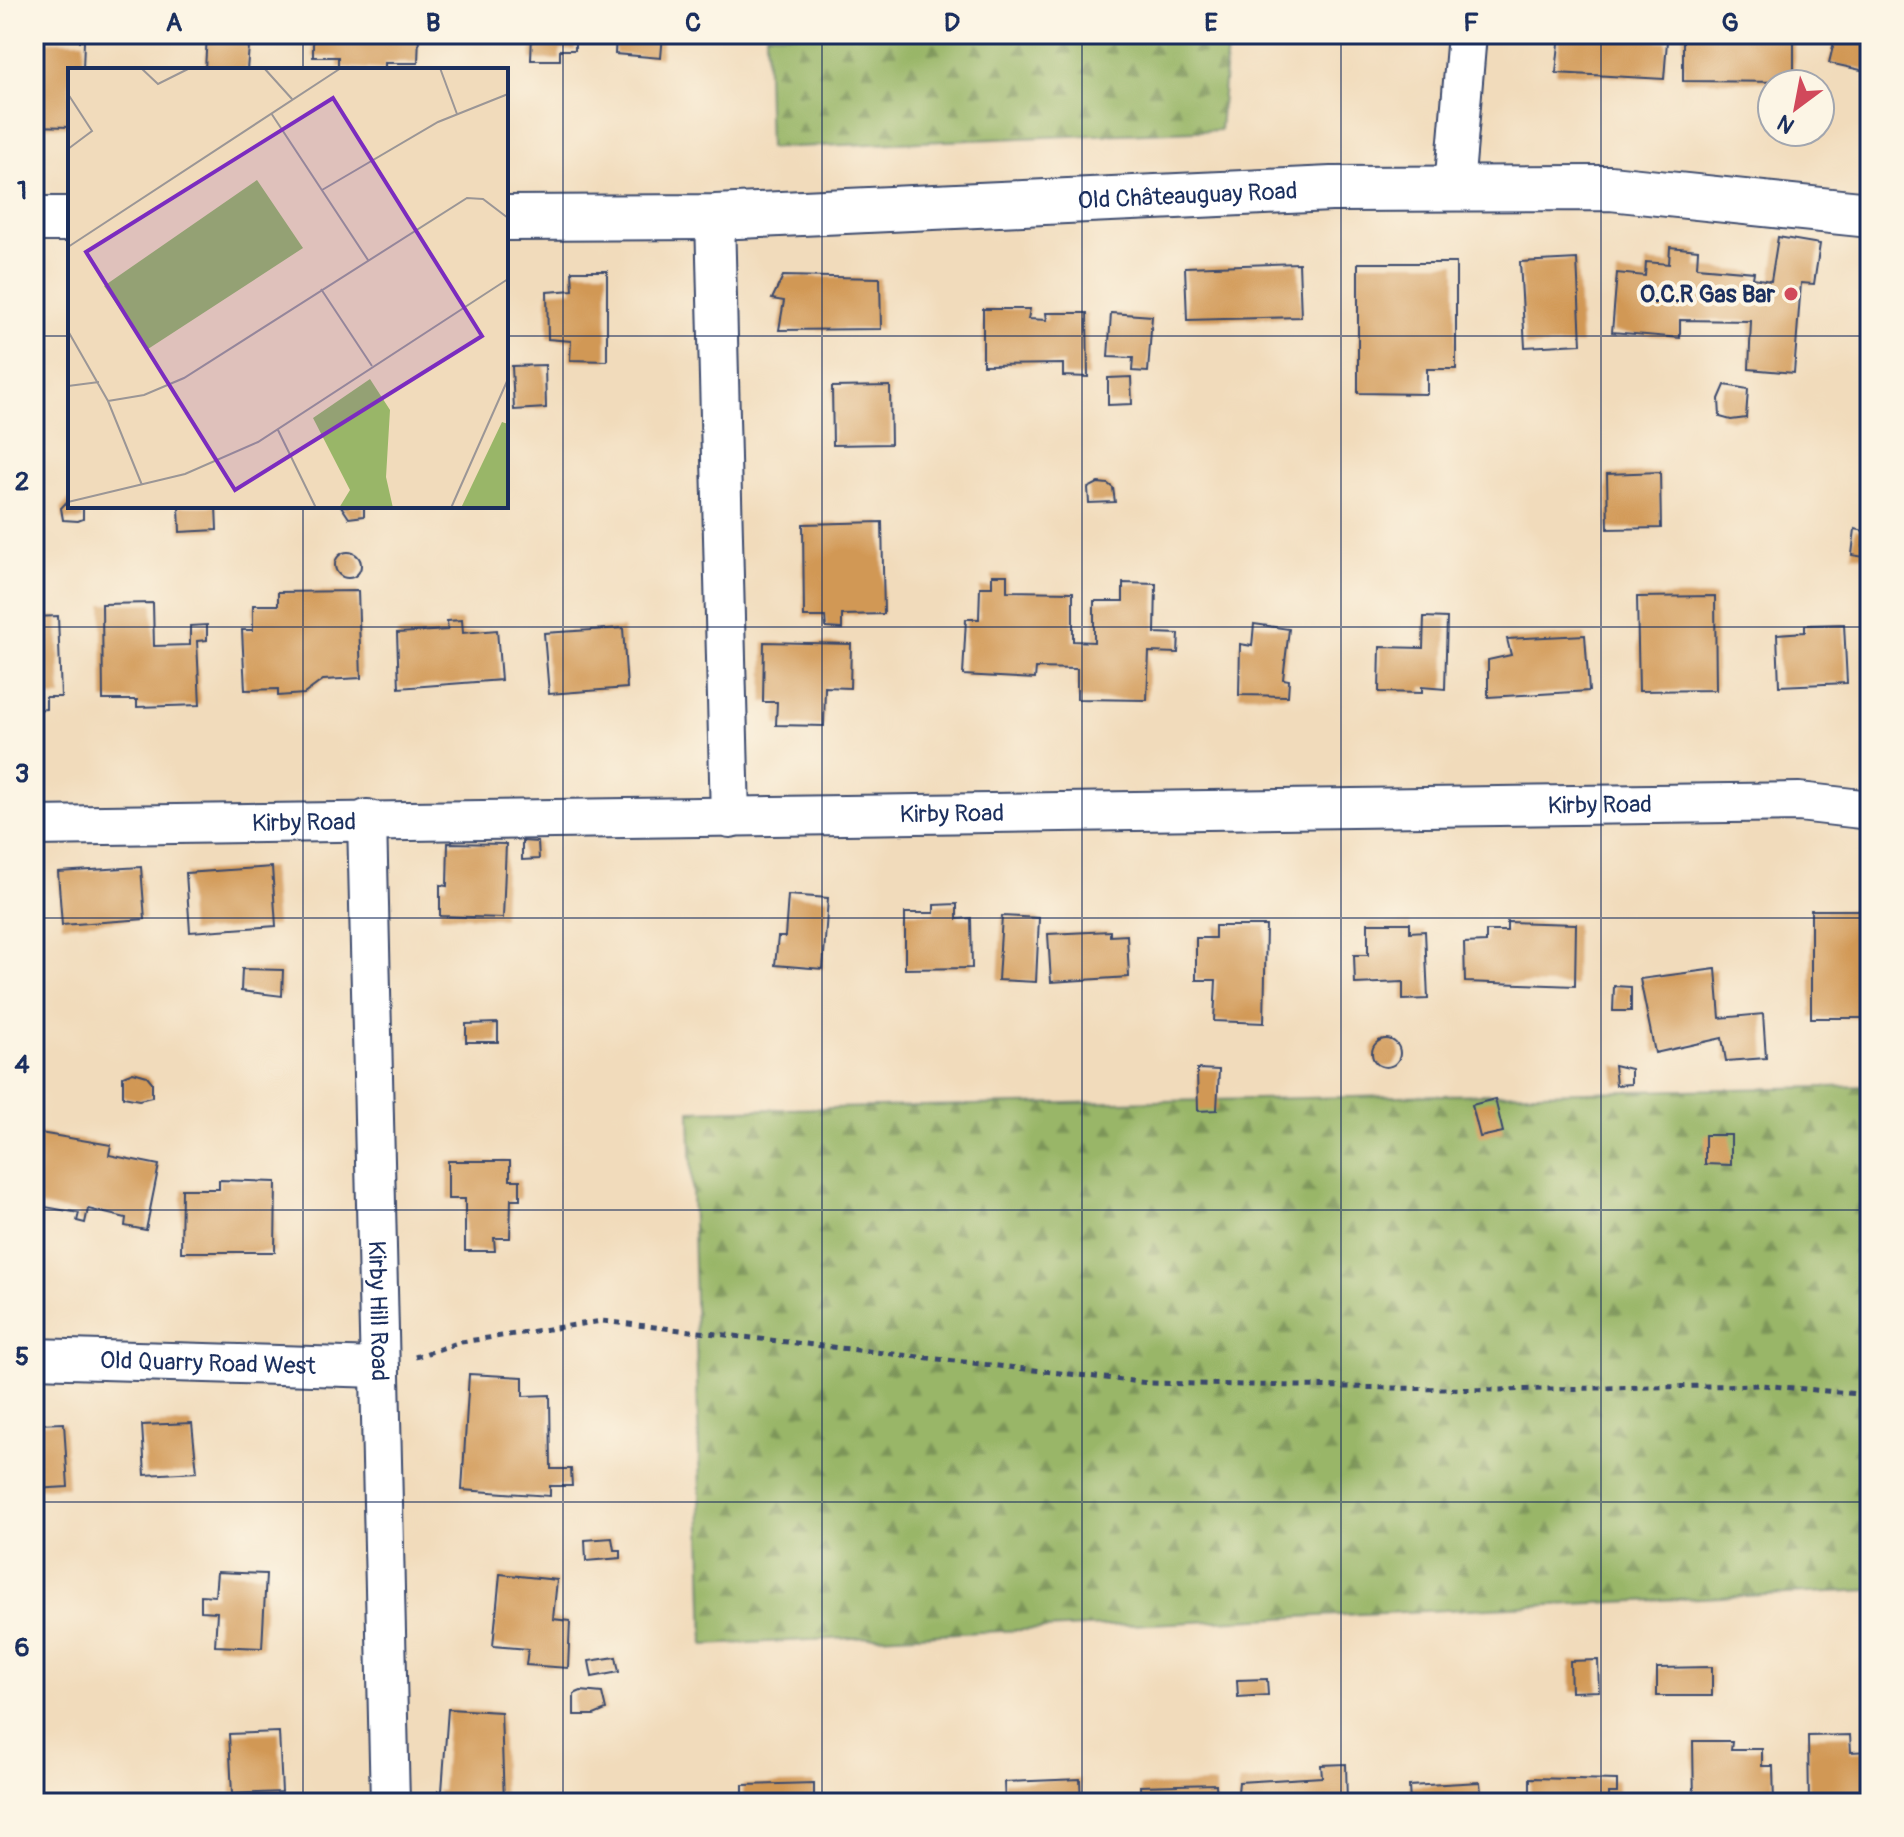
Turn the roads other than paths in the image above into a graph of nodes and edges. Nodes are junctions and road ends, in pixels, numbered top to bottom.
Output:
1 (1467, 34) edge
2 (1454, 188) junction
3 (1870, 215) edge
4 (715, 217) junction
5 (508, 218) edge
6 (34, 219) edge
7 (68, 219) edge
8 (1870, 810) edge
9 (730, 818) junction
10 (367, 819) junction
11 (34, 826) edge
12 (34, 1358) edge
13 (380, 1368) junction
14 (390, 1803) edge

1 - 2 street
2 - 3 street, Old Châteauguay Road
2 - 4 street, Old Châteauguay Road
4 - 5 street, Old Châteauguay Road
4 - 9 street
6 - 7 street
8 - 9 street, Kirby Road
9 - 10 street, Kirby Road
10 - 11 street, Kirby Road
10 - 13 street, Kirby Hill Road
12 - 13 street, Old Quarry Road West
13 - 14 street, Kirby Hill Road

